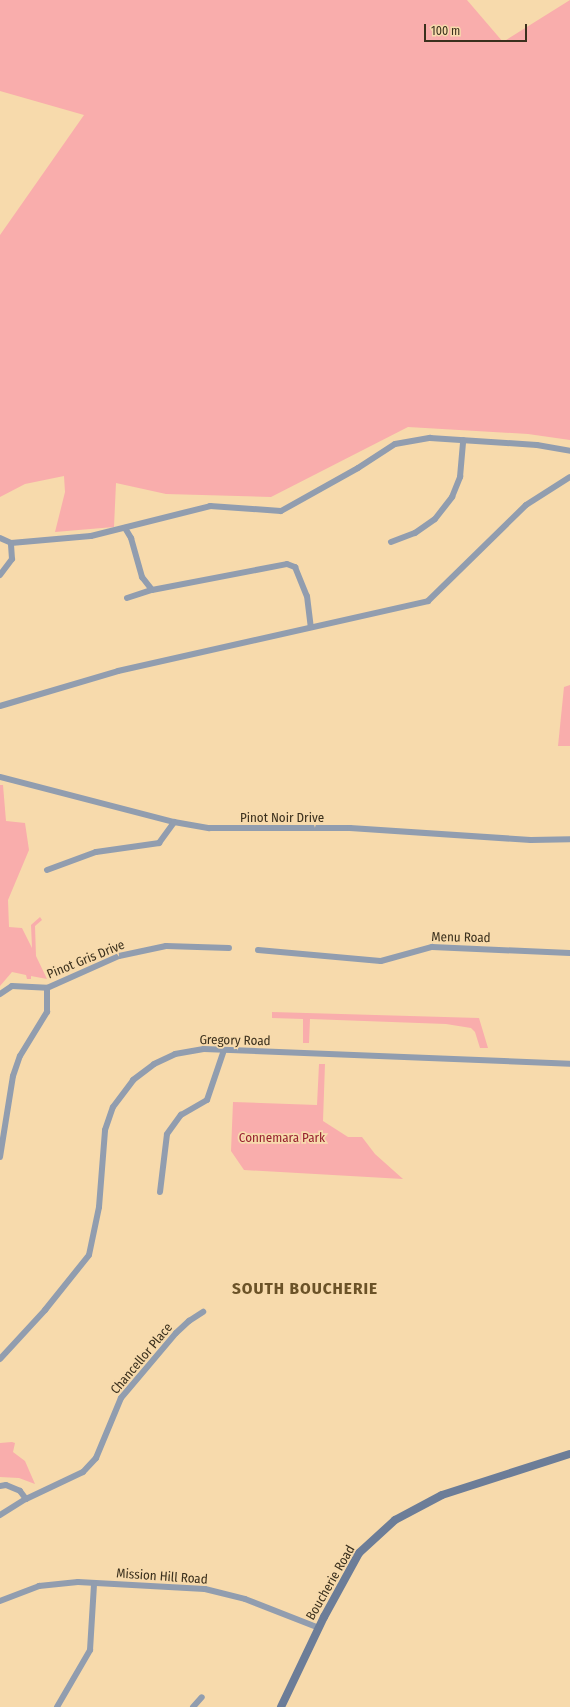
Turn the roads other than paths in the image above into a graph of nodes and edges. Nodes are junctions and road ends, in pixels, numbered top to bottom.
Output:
1 (463, 440) junction
2 (570, 451) edge
3 (570, 477) edge
4 (124, 528) junction
5 (0, 538) edge
6 (391, 542) dead end
7 (11, 543) junction
8 (0, 575) edge
9 (152, 590) junction
10 (127, 598) dead end
11 (311, 627) junction
12 (0, 706) edge
13 (0, 777) edge
14 (174, 822) junction
15 (570, 839) edge
16 (47, 870) dead end
17 (229, 948) dead end
18 (258, 950) dead end
19 (570, 953) edge
20 (47, 988) junction
21 (0, 994) edge
22 (224, 1050) junction
23 (570, 1064) edge
24 (0, 1157) edge
25 (160, 1192) dead end
26 (204, 1312) dead end
27 (0, 1359) edge
28 (570, 1454) edge
29 (0, 1486) edge
30 (26, 1500) junction
31 (0, 1515) edge
32 (94, 1584) junction
33 (0, 1601) edge
34 (319, 1628) junction
35 (202, 1697) dead end
36 (57, 1707) edge
37 (192, 1707) edge
38 (281, 1707) edge

1 - 2 street
1 - 4 street
1 - 6 street
3 - 11 street
4 - 7 street
4 - 9 street
5 - 7 street
7 - 8 street
9 - 10 street
9 - 11 street
11 - 12 street
13 - 14 street, Pinot Noir Drive
14 - 15 street, Pinot Noir Drive
14 - 16 street
17 - 20 street, Pinot Gris Drive
18 - 19 street, Menu Road
20 - 21 street, Pinot Gris Drive
20 - 24 street
22 - 23 street, Gregory Road
22 - 25 street
22 - 27 street, Gregory Road
26 - 30 street, Chancellor Place
28 - 34 main road, Boucherie Road
29 - 30 street
30 - 31 street, Chancellor Place
32 - 33 street, Mission Hill Road
32 - 34 street, Mission Hill Road
32 - 36 street
34 - 38 main road, Boucherie Road
35 - 37 street

